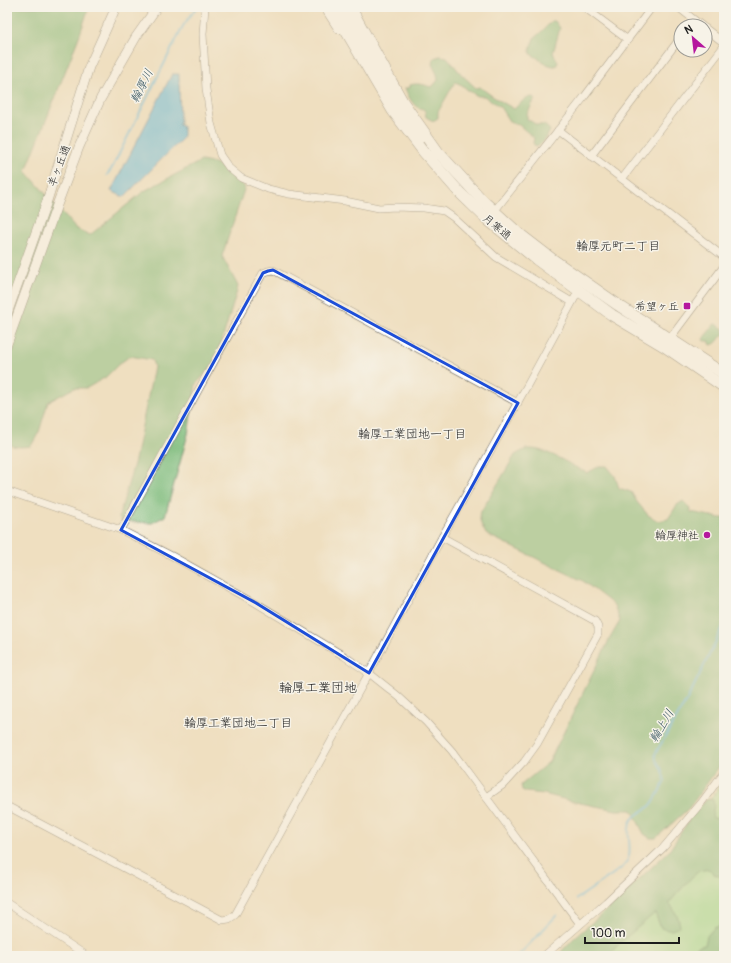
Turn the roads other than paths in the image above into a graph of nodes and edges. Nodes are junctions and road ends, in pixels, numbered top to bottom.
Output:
1 (116, 7) edge
2 (157, 7) edge
3 (204, 7) edge
4 (325, 7) edge
5 (332, 7) edge
6 (341, 7) edge
7 (350, 7) edge
8 (584, 7) edge
9 (652, 7) edge
10 (678, 7) edge
11 (692, 18) edge
12 (713, 34) edge
13 (628, 40) junction
14 (724, 43) edge
15 (724, 46) edge
16 (673, 48) edge
17 (392, 108) junction
18 (558, 130) junction
19 (591, 156) junction
20 (622, 179) junction
21 (491, 216) junction
22 (724, 257) edge
23 (724, 266) edge
24 (578, 290) junction
25 (572, 302) junction
26 (7, 314) edge
27 (667, 342) junction
28 (7, 344) edge
29 (724, 374) edge
30 (724, 387) edge
31 (518, 403) junction
32 (7, 491) edge
33 (121, 530) junction
34 (442, 537) junction
35 (369, 673) junction
36 (724, 772) edge
37 (486, 797) junction
38 (7, 806) edge
39 (7, 903) edge
40 (580, 924) junction
41 (87, 956) edge
42 (544, 956) edge

1 - 26 main road, 羊ヶ丘通
2 - 28 main road, 羊ヶ丘通
3 - 25 street
4 - 17 main road
5 - 17 highway, 月寒通
6 - 21 main road
7 - 21 highway, 月寒通
8 - 13 street
9 - 13 street
10 - 11 street
12 - 14 street
13 - 18 street
15 - 20 street
16 - 19 street
17 - 21 highway, 月寒通
18 - 19 street
18 - 21 street
19 - 20 street
20 - 22 street
21 - 24 highway, 月寒通
21 - 27 highway, 月寒通
23 - 27 street
24 - 25 street
24 - 27 highway, 月寒通
25 - 31 street
27 - 29 highway, 月寒通
27 - 30 highway, 月寒通
31 - 33 street
31 - 34 street
32 - 33 street
33 - 35 street
34 - 35 street
34 - 37 street
35 - 37 street
35 - 38 street
36 - 40 street
37 - 40 street
39 - 41 street
40 - 42 street

